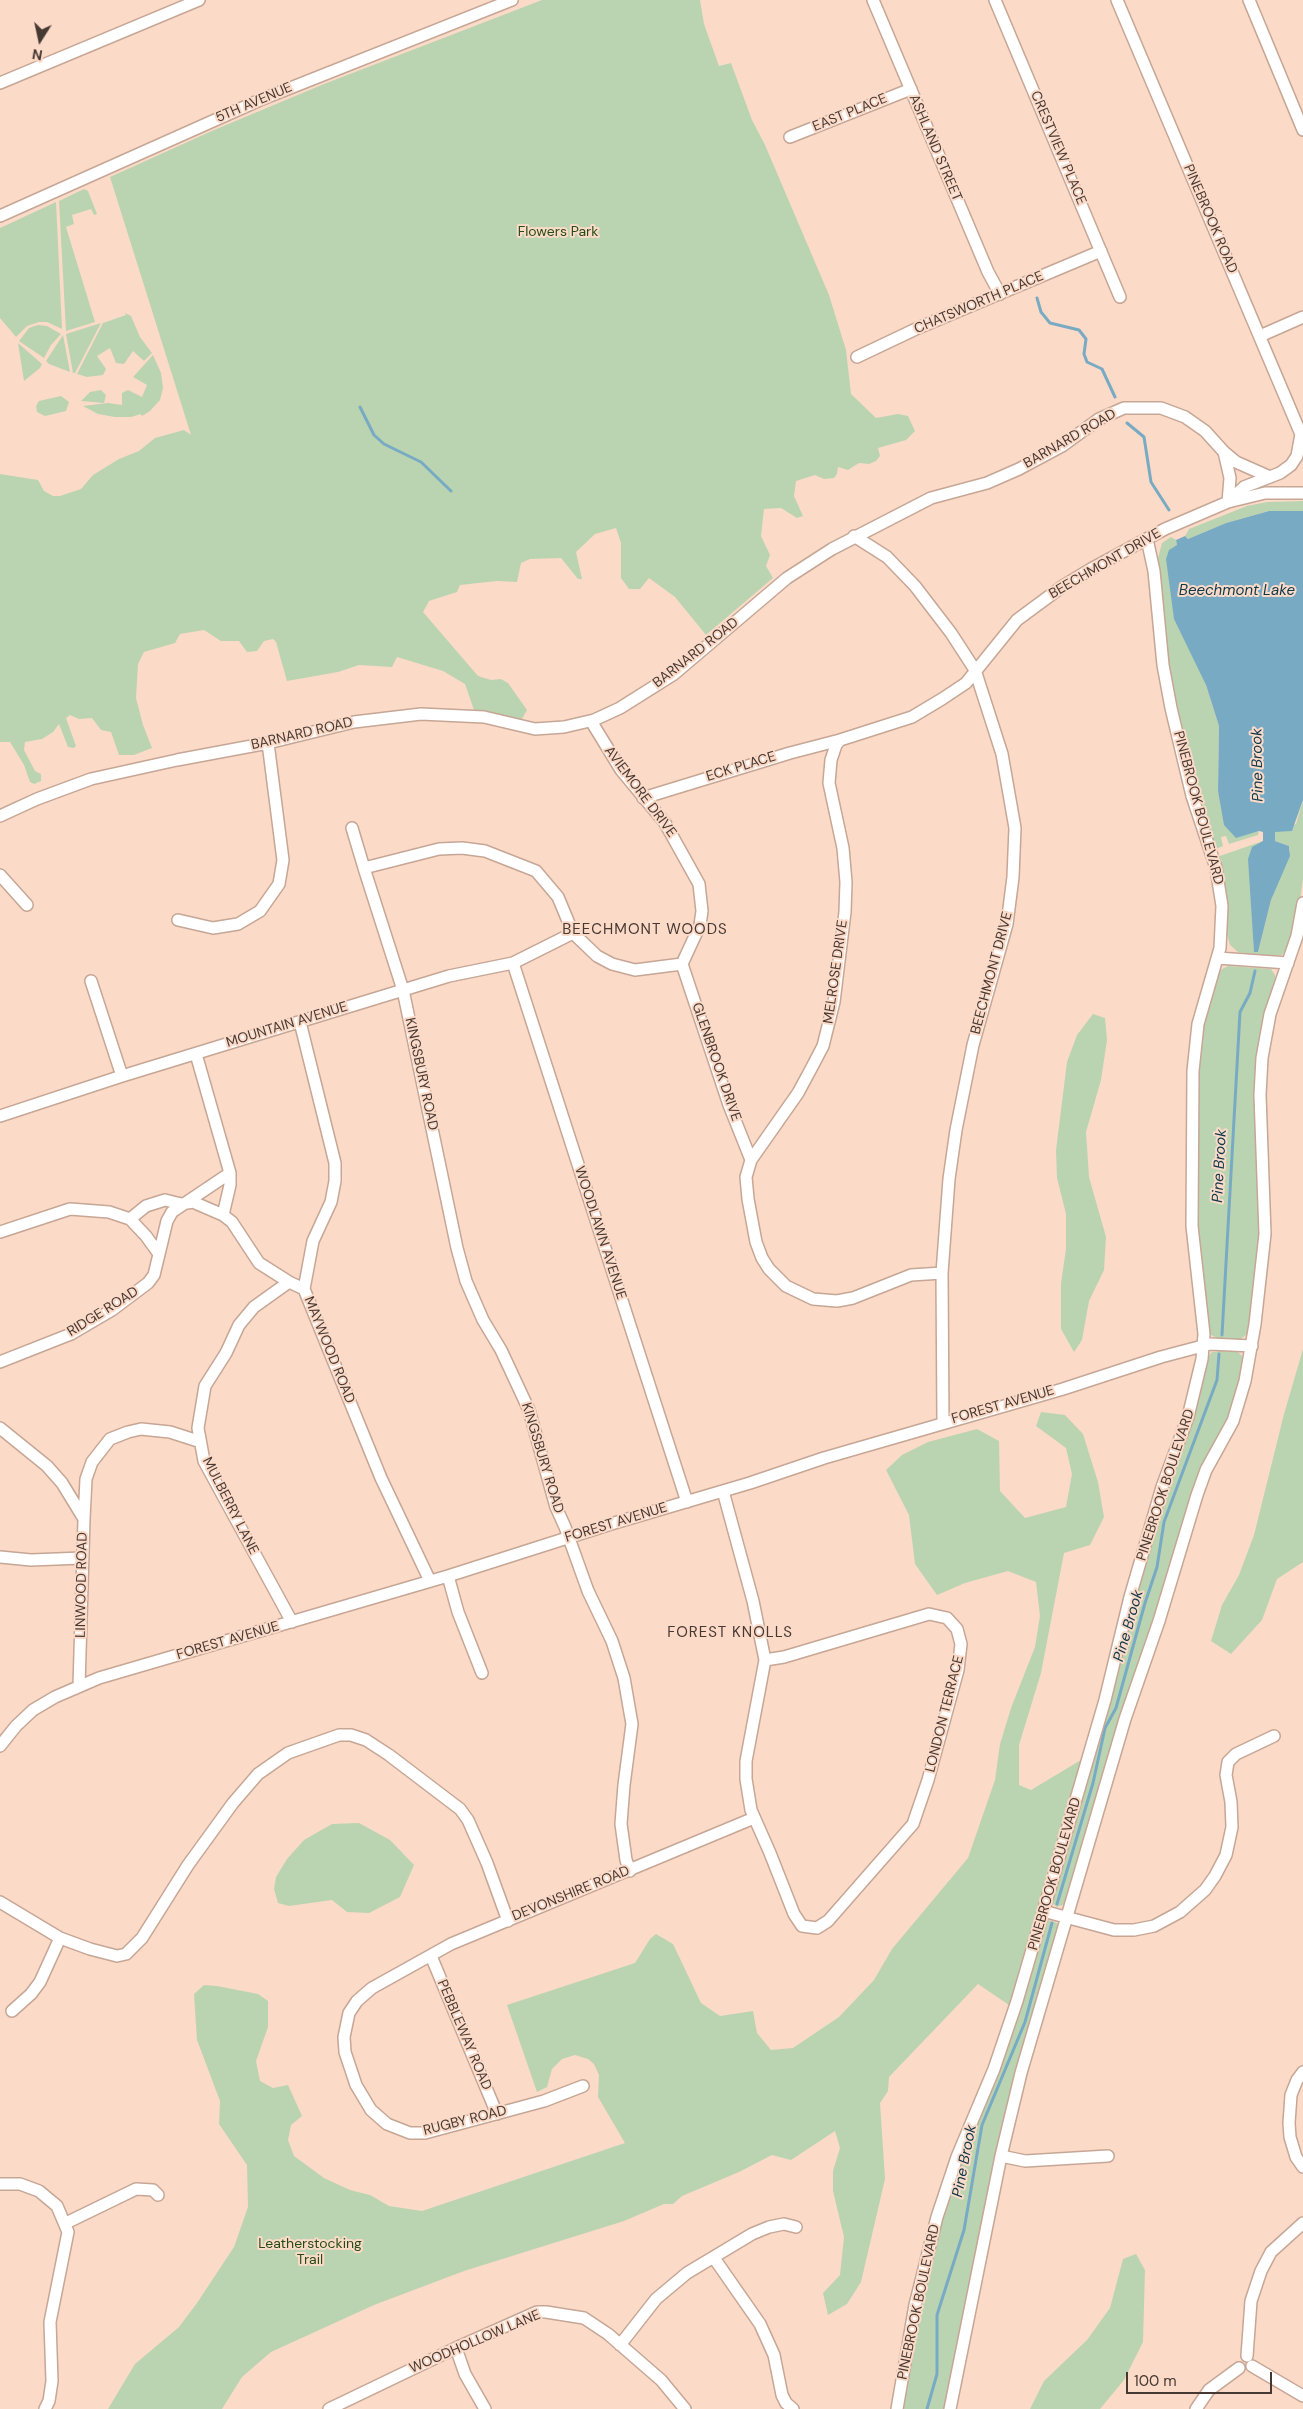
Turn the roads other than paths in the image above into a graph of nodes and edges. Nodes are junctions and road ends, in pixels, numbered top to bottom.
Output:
1 (199, 0) edge
2 (512, 0) edge
3 (873, 0) edge
4 (995, 0) edge
5 (1116, 0) edge
6 (1249, 0) edge
7 (0, 83) edge
8 (910, 89) junction
9 (1303, 130) edge
10 (790, 136) dead end
11 (0, 216) edge
12 (1102, 251) junction
13 (1000, 294) junction
14 (1120, 297) dead end
15 (1303, 317) edge
16 (1260, 336) junction
17 (856, 357) dead end
18 (1302, 437) edge
19 (1224, 452) junction
20 (1270, 477) junction
21 (1303, 493) edge
22 (1228, 502) junction
23 (854, 536) junction
24 (1147, 539) junction
25 (975, 670) junction
26 (590, 721) junction
27 (840, 740) junction
28 (268, 743) junction
29 (643, 798) junction
30 (0, 816) edge
31 (352, 828) dead end
32 (364, 868) junction
33 (0, 875) edge
34 (1303, 903) edge
35 (27, 905) dead end
36 (178, 920) dead end
37 (573, 933) junction
38 (1218, 958) junction
39 (513, 963) junction
40 (1288, 963) junction
41 (682, 964) junction
42 (91, 981) dead end
43 (403, 990) junction
44 (300, 1022) junction
45 (196, 1054) junction
46 (122, 1076) junction
47 (0, 1116) edge
48 (751, 1160) junction
49 (230, 1173) junction
50 (181, 1204) junction
51 (223, 1215) junction
52 (130, 1219) junction
53 (0, 1232) edge
54 (159, 1254) junction
55 (942, 1273) junction
56 (289, 1282) junction
57 (304, 1289) junction
58 (1204, 1345) junction
59 (1252, 1346) junction
60 (0, 1362) edge
61 (943, 1422) junction
62 (0, 1428) edge
63 (198, 1441) junction
64 (723, 1491) junction
65 (687, 1502) junction
66 (84, 1519) junction
67 (569, 1538) junction
68 (0, 1557) edge
69 (82, 1558) junction
70 (448, 1576) junction
71 (430, 1581) junction
72 (292, 1622) junction
73 (765, 1660) junction
74 (482, 1673) dead end
75 (79, 1686) junction
76 (1274, 1736) dead end
77 (0, 1746) edge
78 (754, 1818) junction
79 (630, 1871) junction
80 (0, 1902) edge
81 (1043, 1911) junction
82 (1066, 1918) junction
83 (508, 1921) junction
84 (60, 1938) junction
85 (430, 1956) junction
86 (12, 2011) dead end
87 (1303, 2072) edge
88 (582, 2086) dead end
89 (497, 2114) junction
90 (1001, 2156) junction
91 (1108, 2156) dead end
92 (1303, 2167) edge
93 (0, 2184) edge
94 (158, 2195) dead end
95 (66, 2222) junction
96 (1303, 2223) edge
97 (796, 2227) dead end
98 (714, 2258) junction
99 (620, 2345) junction
100 (456, 2348) junction
101 (1249, 2361) junction
102 (1303, 2396) edge
103 (344, 2406) edge
104 (45, 2409) edge
105 (330, 2409) edge
106 (485, 2409) edge
107 (685, 2409) edge
108 (793, 2409) edge
109 (897, 2409) edge
110 (950, 2409) edge
111 (1196, 2409) edge

1 - 7 street
2 - 11 street, 5TH AVENUE
3 - 8 street, ASHLAND STREET
4 - 12 street, CRESTVIEW PLACE
5 - 16 street, PINEBROOK ROAD
6 - 9 street
8 - 10 street, EAST PLACE
8 - 13 street, ASHLAND STREET
12 - 13 street, CHATSWORTH PLACE
12 - 14 street, CRESTVIEW PLACE
13 - 17 street, CHATSWORTH PLACE
15 - 16 street
16 - 18 street, PINEBROOK ROAD
18 - 20 street
19 - 20 street, BARNARD ROAD
19 - 22 street
19 - 23 street, BARNARD ROAD
20 - 22 street
21 - 22 street, BEECHMONT DRIVE
22 - 24 street, BEECHMONT DRIVE
23 - 25 street
23 - 26 street, BARNARD ROAD
24 - 25 street, BEECHMONT DRIVE
24 - 38 street, PINEBROOK BOULEVARD
25 - 27 street
25 - 55 street, BEECHMONT DRIVE
26 - 28 street, BARNARD ROAD
26 - 29 street, AVIEMORE DRIVE
27 - 29 street, ECK PLACE
27 - 48 street, MELROSE DRIVE
28 - 30 street, BARNARD ROAD
28 - 36 street
29 - 41 street, AVIEMORE DRIVE
31 - 32 street
32 - 37 street
32 - 43 street
33 - 35 street
34 - 40 street, PINEBROOK BOULEVARD
37 - 39 street, MOUNTAIN AVENUE
37 - 41 street
38 - 40 street
38 - 58 street, PINEBROOK BOULEVARD
39 - 43 street, MOUNTAIN AVENUE
39 - 65 street, WOODLAWN AVENUE
40 - 59 street, PINEBROOK BOULEVARD
41 - 48 street, GLENBROOK DRIVE
42 - 46 street
43 - 44 street, MOUNTAIN AVENUE
43 - 67 street, KINGSBURY ROAD
44 - 45 street, MOUNTAIN AVENUE
44 - 57 street, MAYWOOD ROAD
45 - 46 street, MOUNTAIN AVENUE
45 - 49 street
46 - 47 street, MOUNTAIN AVENUE
48 - 55 street, MELROSE DRIVE
49 - 50 street
49 - 51 street
50 - 51 street
50 - 52 street
50 - 54 street, RIDGE ROAD
51 - 56 street
52 - 53 street
52 - 54 street
54 - 60 street, RIDGE ROAD
55 - 61 street, BEECHMONT DRIVE
56 - 57 street
56 - 63 street, MULBERRY LANE
57 - 71 street, MAYWOOD ROAD
58 - 59 street, FOREST AVENUE
58 - 61 street, FOREST AVENUE
58 - 81 street, PINEBROOK BOULEVARD
59 - 82 street, PINEBROOK BOULEVARD
61 - 64 street, FOREST AVENUE
62 - 66 street, LINWOOD ROAD
63 - 66 street
63 - 72 street, MULBERRY LANE
64 - 65 street, FOREST AVENUE
64 - 73 street
65 - 67 street, FOREST AVENUE
66 - 69 street, LINWOOD ROAD
67 - 70 street, FOREST AVENUE
67 - 79 street, KINGSBURY ROAD
68 - 69 street
69 - 75 street, LINWOOD ROAD
70 - 71 street, FOREST AVENUE
70 - 74 street
71 - 72 street, FOREST AVENUE
72 - 75 street, FOREST AVENUE
73 - 78 street
73 - 78 street, LONDON TERRACE
75 - 77 street, FOREST AVENUE
76 - 82 street
78 - 79 street, DEVONSHIRE ROAD
79 - 83 street, DEVONSHIRE ROAD
80 - 84 street
81 - 82 street
81 - 109 street, PINEBROOK BOULEVARD
82 - 90 street, PINEBROOK BOULEVARD
83 - 84 street, DEVONSHIRE ROAD
83 - 85 street, RUGBY ROAD
84 - 86 street
85 - 89 street, PEBBLEWAY ROAD
85 - 89 street, RUGBY ROAD
87 - 92 street
88 - 89 street, RUGBY ROAD
90 - 91 street
90 - 110 street, PINEBROOK BOULEVARD
93 - 95 street
94 - 95 street
95 - 104 street
96 - 101 street
97 - 98 street
98 - 99 street
98 - 108 street
99 - 100 street, WOODHOLLOW LANE
99 - 107 street, WOODHOLLOW LANE
100 - 103 street, WOODHOLLOW LANE
100 - 106 street
101 - 102 street
101 - 111 street
103 - 105 street, WOODHOLLOW LANE

